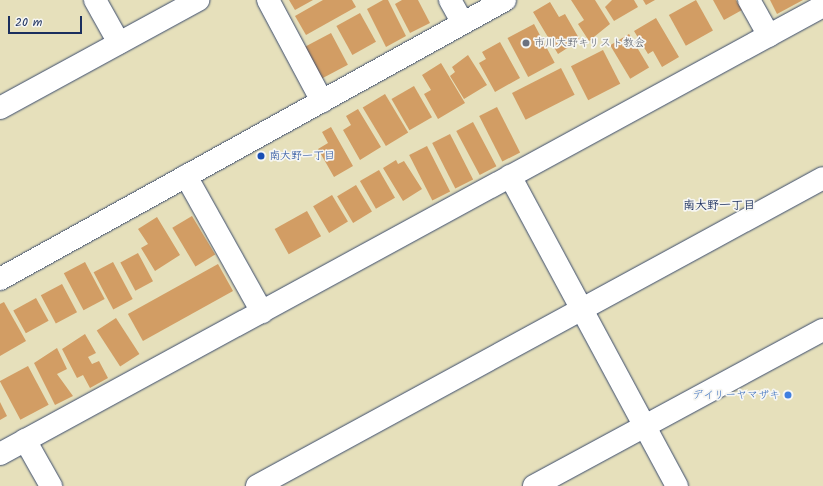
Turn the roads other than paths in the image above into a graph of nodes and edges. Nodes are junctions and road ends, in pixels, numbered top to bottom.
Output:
1 (95, 0) edge
2 (198, 0) edge
3 (268, 0) edge
4 (450, 0) edge
5 (505, 0) edge
6 (749, 0) edge
7 (823, 6) edge
8 (463, 23) junction
9 (769, 36) junction
10 (119, 43) junction
11 (322, 101) junction
12 (0, 108) edge
13 (186, 176) junction
14 (510, 176) junction
15 (823, 178) edge
16 (0, 279) edge
17 (582, 309) junction
18 (262, 312) junction
19 (823, 330) edge
20 (645, 425) junction
21 (25, 440) junction
22 (0, 454) edge
23 (51, 486) edge
24 (257, 486) edge
25 (534, 486) edge
26 (677, 486) edge

1 - 10 street
2 - 10 street
3 - 11 street
4 - 8 street
5 - 8 street
6 - 9 street
7 - 9 street
8 - 11 street
9 - 14 street
10 - 12 street
11 - 13 street
13 - 16 street
13 - 18 street
14 - 17 street
14 - 18 street
15 - 17 street
17 - 20 street
17 - 24 street
18 - 21 street
19 - 20 street
20 - 25 street
20 - 26 street
21 - 22 street
21 - 23 street

